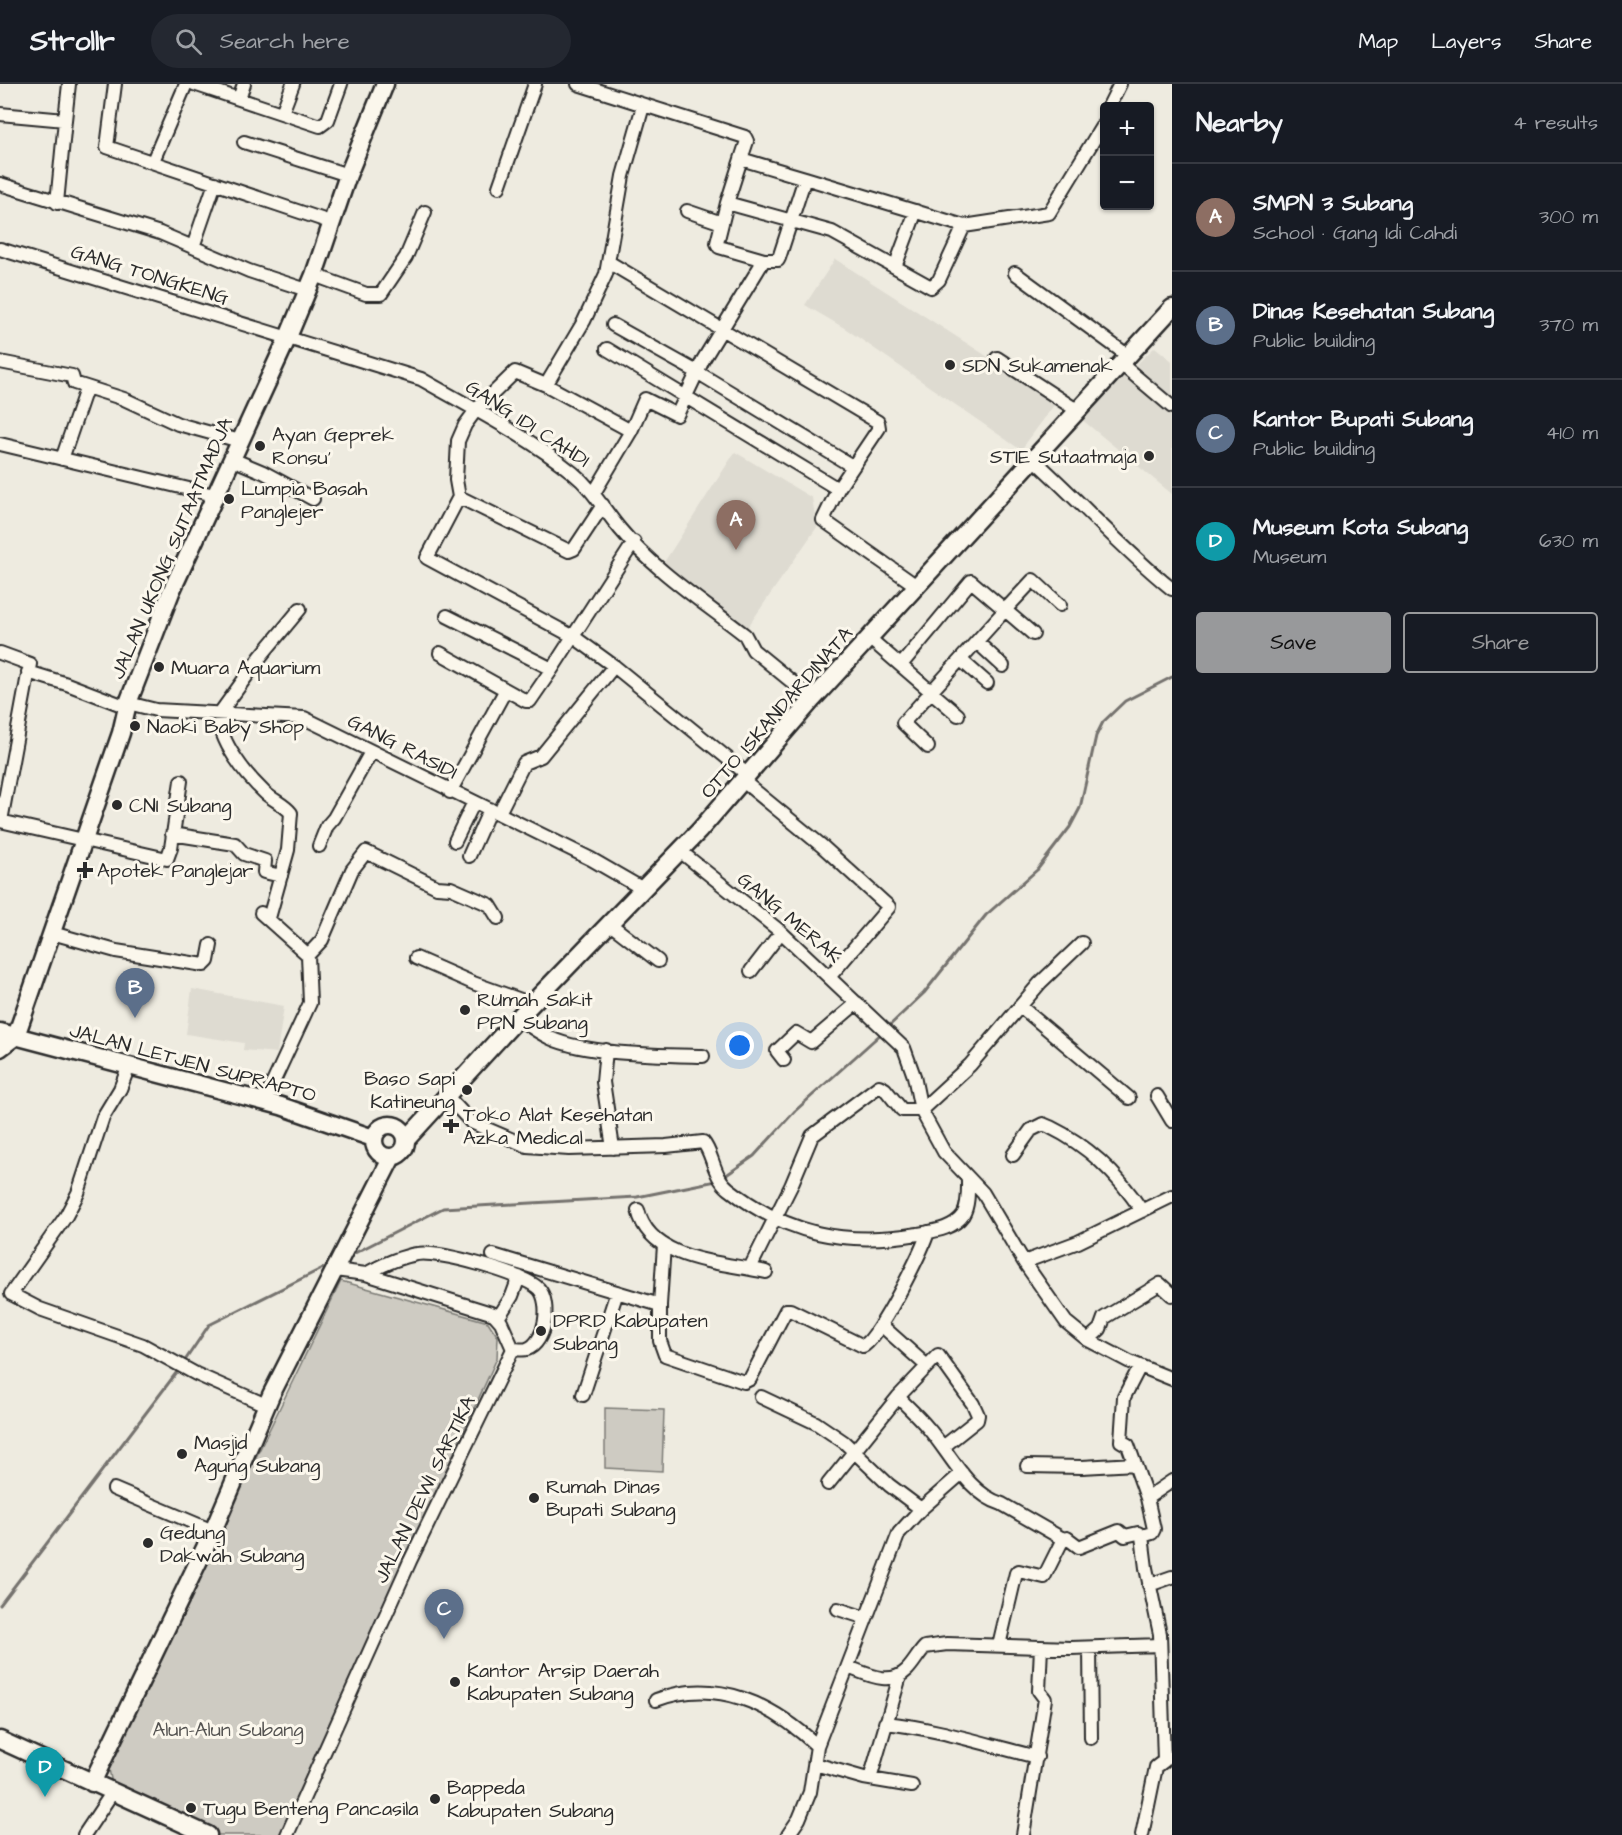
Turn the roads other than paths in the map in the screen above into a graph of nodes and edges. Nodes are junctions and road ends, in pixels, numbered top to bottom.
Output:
1 (69, 84) edge
2 (115, 84) edge
3 (186, 84) edge
4 (194, 84) edge
5 (244, 84) edge
6 (293, 84) edge
7 (341, 84) edge
8 (385, 84) edge
9 (535, 84) edge
10 (578, 84) edge
11 (1120, 84) edge
12 (599, 88) edge
13 (239, 99) junction
14 (1111, 102) edge
15 (644, 106) junction
16 (282, 113) junction
17 (0, 114) edge
18 (65, 120) junction
19 (1100, 130) edge
20 (244, 142) dead end
21 (741, 159) junction
22 (153, 161) junction
23 (348, 175) junction
24 (805, 178) junction
25 (215, 183) junction
26 (0, 184) edge
27 (499, 188) dead end
28 (57, 203) junction
29 (728, 203) junction
30 (687, 211) dead end
31 (916, 211) junction
32 (425, 212) dead end
33 (792, 219) junction
34 (330, 222) junction
35 (722, 223) junction
36 (964, 226) junction
37 (193, 247) junction
38 (0, 249) edge
39 (764, 260) junction
40 (610, 262) junction
41 (895, 267) junction
42 (1014, 273) dead end
43 (310, 283) junction
44 (1172, 308) edge
45 (613, 325) dead end
46 (721, 329) junction
47 (288, 337) junction
48 (607, 349) dead end
49 (997, 358) dead end
50 (1123, 359) junction
51 (0, 362) edge
52 (697, 372) junction
53 (546, 385) junction
54 (86, 389) junction
55 (687, 395) junction
56 (1172, 407) edge
57 (476, 410) junction
58 (1078, 411) junction
59 (631, 431) junction
60 (240, 441) junction
61 (0, 444) edge
62 (1032, 458) junction
63 (62, 459) junction
64 (232, 459) junction
65 (852, 466) junction
66 (838, 489) junction
67 (594, 493) junction
68 (214, 495) junction
69 (459, 497) junction
70 (313, 499) dead end
71 (603, 504) junction
72 (634, 542) junction
73 (918, 587) junction
74 (1172, 589) edge
75 (1060, 604) dead end
76 (300, 609) dead end
77 (1005, 610) junction
78 (447, 616) dead end
79 (1033, 634) dead end
80 (574, 637) junction
81 (869, 638) junction
82 (977, 642) junction
83 (0, 653) edge
84 (440, 653) dead end
85 (961, 660) junction
86 (901, 665) junction
87 (614, 666) junction
88 (1003, 666) dead end
89 (552, 669) junction
90 (28, 672) junction
91 (987, 683) dead end
92 (505, 691) junction
93 (932, 692) junction
94 (813, 699) junction
95 (127, 705) junction
96 (220, 713) junction
97 (958, 715) dead end
98 (928, 747) dead end
99 (371, 752) junction
100 (745, 778) junction
101 (181, 781) dead end
102 (450, 792) junction
103 (474, 802) junction
104 (494, 811) junction
105 (0, 821) edge
106 (172, 834) junction
107 (84, 841) junction
108 (455, 841) dead end
109 (319, 846) dead end
110 (680, 851) junction
111 (469, 856) dead end
112 (281, 876) junction
113 (643, 889) junction
114 (498, 918) dead end
115 (609, 924) junction
116 (781, 932) junction
117 (52, 933) junction
118 (1082, 943) dead end
119 (211, 945) dead end
120 (308, 955) junction
121 (416, 958) dead end
122 (658, 961) dead end
123 (752, 971) dead end
124 (830, 976) junction
125 (857, 1003) junction
126 (532, 1004) junction
127 (1020, 1006) junction
128 (518, 1018) junction
129 (8, 1034) edge
130 (0, 1048) edge
131 (606, 1050) junction
132 (703, 1056) dead end
133 (784, 1060) dead end
134 (129, 1066) junction
135 (446, 1095) junction
136 (1157, 1096) dead end
137 (1129, 1098) dead end
138 (264, 1102) junction
139 (921, 1110) junction
140 (1172, 1121) edge
141 (373, 1138) junction
142 (406, 1140) junction
143 (613, 1148) junction
144 (1013, 1155) dead end
145 (392, 1157) junction
146 (970, 1180) junction
147 (1172, 1196) edge
148 (638, 1210) dead end
149 (1142, 1211) junction
150 (775, 1217) junction
151 (927, 1236) junction
152 (663, 1245) junction
153 (493, 1255) dead end
154 (1024, 1262) junction
155 (750, 1268) junction
156 (335, 1269) junction
157 (766, 1272) dead end
158 (366, 1274) junction
159 (519, 1277) junction
160 (0, 1286) edge
161 (617, 1292) junction
162 (11, 1294) junction
163 (1172, 1295) edge
164 (660, 1305) junction
165 (498, 1318) junction
166 (881, 1325) junction
167 (1088, 1340) junction
168 (513, 1349) junction
169 (927, 1366) junction
170 (1140, 1366) junction
171 (1172, 1378) edge
172 (583, 1395) dead end
173 (761, 1397) dead end
174 (898, 1397) junction
175 (266, 1405) junction
176 (943, 1447) junction
177 (854, 1451) junction
178 (1135, 1464) junction
179 (1027, 1466) dead end
180 (962, 1473) junction
181 (1172, 1481) edge
182 (828, 1484) dead end
183 (114, 1489) dead end
184 (1147, 1498) junction
185 (921, 1509) junction
186 (213, 1531) junction
187 (1142, 1536) junction
188 (1063, 1539) junction
189 (1172, 1577) edge
190 (1149, 1585) junction
191 (838, 1609) dead end
192 (866, 1618) junction
193 (1164, 1637) edge
194 (999, 1645) junction
195 (1041, 1647) junction
196 (1090, 1648) junction
197 (848, 1666) junction
198 (900, 1676) junction
199 (656, 1701) dead end
200 (885, 1722) junction
201 (1090, 1738) dead end
202 (0, 1740) edge
203 (817, 1746) junction
204 (1037, 1757) junction
205 (1168, 1760) edge
206 (815, 1764) junction
207 (870, 1779) junction
208 (92, 1783) junction
209 (912, 1786) dead end
210 (112, 1793) junction
211 (84, 1835) edge
212 (208, 1835) edge
213 (288, 1835) edge
214 (788, 1835) edge
215 (1023, 1835) edge
216 (1142, 1835) edge

1 - 18 street
2 - 22 street
3 - 22 street
4 - 13 street
5 - 13 street
6 - 16 street
7 - 16 street
8 - 23 main road, JALAN UKONG SUTAATMADJA
9 - 27 street
10 - 12 street
11 - 14 street
12 - 15 street
13 - 16 street
15 - 21 street
15 - 40 street
17 - 18 street
18 - 28 street
19 - 36 street
20 - 23 street
21 - 24 street
21 - 29 street
22 - 25 street
23 - 34 main road, JALAN UKONG SUTAATMADJA
24 - 31 street
24 - 33 street
25 - 34 street
25 - 37 street
26 - 28 street
28 - 37 street
29 - 33 street
29 - 35 street
30 - 35 street
31 - 36 street
31 - 41 street
32 - 43 street
33 - 39 street
33 - 41 street
34 - 43 main road, JALAN UKONG SUTAATMADJA
35 - 39 street
36 - 41 street
37 - 43 street
38 - 47 street, GANG TONGKENG
39 - 46 street
40 - 46 street
40 - 53 street
42 - 50 street
43 - 47 main road, JALAN UKONG SUTAATMADJA
44 - 50 main road, OTTO ISKANDARDINATA
45 - 52 street
46 - 52 street
46 - 65 street
47 - 57 street, GANG IDI CAHDI
47 - 60 main road, JALAN UKONG SUTAATMADJA
48 - 55 street
49 - 58 street
50 - 56 street
50 - 58 main road, OTTO ISKANDARDINATA
51 - 54 street
52 - 55 street
52 - 65 street
53 - 57 street
53 - 59 street
54 - 60 street
54 - 63 street
55 - 59 street
55 - 66 street
57 - 67 street, GANG IDI CAHDI
57 - 69 street
58 - 62 main road, OTTO ISKANDARDINATA
59 - 67 street
60 - 64 main road, JALAN UKONG SUTAATMADJA
61 - 63 street
62 - 73 main road, OTTO ISKANDARDINATA
62 - 74 street
63 - 68 street
64 - 68 main road, JALAN UKONG SUTAATMADJA
64 - 70 street
65 - 66 street
66 - 73 street
67 - 71 street, GANG IDI CAHDI
68 - 95 main road, JALAN UKONG SUTAATMADJA
69 - 71 street
69 - 80 street
71 - 72 street, GANG IDI CAHDI
72 - 80 street
72 - 94 street, GANG IDI CAHDI
73 - 81 main road, OTTO ISKANDARDINATA
75 - 77 street
76 - 96 street
77 - 79 street
77 - 82 street
77 - 86 street
78 - 89 street
80 - 87 street
80 - 89 street
81 - 86 street
81 - 94 main road, OTTO ISKANDARDINATA
82 - 85 street
82 - 88 street
83 - 90 street
84 - 92 street
85 - 91 street
85 - 93 street
86 - 93 street
87 - 100 street
87 - 104 street
89 - 92 street
90 - 95 street, GANG RASIDI
90 - 105 street
92 - 102 street
93 - 97 street
93 - 98 street
94 - 100 main road, OTTO ISKANDARDINATA
95 - 96 street, GANG RASIDI
95 - 107 main road, JALAN UKONG SUTAATMADJA
96 - 99 street, GANG RASIDI
96 - 112 street
99 - 102 street, GANG RASIDI
99 - 109 street
100 - 110 main road, OTTO ISKANDARDINATA
100 - 124 street
101 - 106 street
102 - 103 street, GANG RASIDI
103 - 104 street, GANG RASIDI
103 - 108 street
104 - 111 street
104 - 113 street, GANG RASIDI
105 - 107 street
106 - 107 street
106 - 112 street
107 - 117 main road, JALAN UKONG SUTAATMADJA
110 - 113 main road, OTTO ISKANDARDINATA
110 - 116 street, GANG MERAK
112 - 120 street
113 - 115 main road, OTTO ISKANDARDINATA
114 - 120 street
115 - 122 street
115 - 126 main road, OTTO ISKANDARDINATA
116 - 123 street
116 - 124 street, GANG MERAK
117 - 119 street
117 - 129 main road, JALAN UKONG SUTAATMADJA
118 - 127 street
120 - 138 street
121 - 126 street
124 - 125 street, GANG MERAK
125 - 133 street
125 - 139 street, GANG MERAK
126 - 128 main road, OTTO ISKANDARDINATA
127 - 137 street
127 - 139 street
128 - 131 street
128 - 135 main road, OTTO ISKANDARDINATA
129 - 130 main road
129 - 134 main road, JALAN LETJEN SUPRAPTO
131 - 132 street
131 - 143 street
134 - 138 main road, JALAN LETJEN SUPRAPTO
134 - 162 street
135 - 142 main road, OTTO ISKANDARDINATA
135 - 143 street
136 - 140 street
138 - 141 main road, JALAN LETJEN SUPRAPTO
139 - 146 street
139 - 150 street
141 - 142 main road
141 - 145 main road
142 - 145 main road
143 - 150 street
144 - 149 street
145 - 156 main road
146 - 151 street
146 - 154 street
147 - 149 street
148 - 152 street
149 - 154 street
150 - 151 street
150 - 155 street
151 - 166 street
152 - 155 street
152 - 164 street
153 - 161 street
154 - 167 street
155 - 157 street
156 - 158 street
156 - 175 main road
158 - 159 street
158 - 165 street
159 - 165 street
159 - 168 street
160 - 162 street
161 - 164 street
161 - 172 street
162 - 175 street
163 - 167 street
164 - 166 street
165 - 168 street
166 - 169 street
167 - 170 street
168 - 213 street, JALAN DEWI SARTIKA
169 - 174 street
169 - 176 street
170 - 171 street
170 - 178 street
173 - 177 street
174 - 176 street
174 - 177 street
175 - 186 main road
176 - 180 street
177 - 182 street
177 - 185 street
178 - 179 street
178 - 184 street
180 - 185 street
180 - 188 street
181 - 184 street
183 - 186 street
184 - 187 street
185 - 192 street
186 - 208 main road
187 - 188 street
187 - 190 street
188 - 194 street
189 - 190 street
190 - 193 street
191 - 192 street
192 - 197 street
193 - 196 street
193 - 205 street
194 - 195 street
194 - 198 street
195 - 196 street
195 - 204 street
196 - 201 street
197 - 198 street
197 - 203 street
198 - 200 street
199 - 203 street
200 - 204 street
200 - 207 street
202 - 208 main road
203 - 206 street
204 - 215 street
205 - 216 street
206 - 207 street
206 - 214 street
207 - 209 street
208 - 210 main road
210 - 211 street
210 - 212 main road

